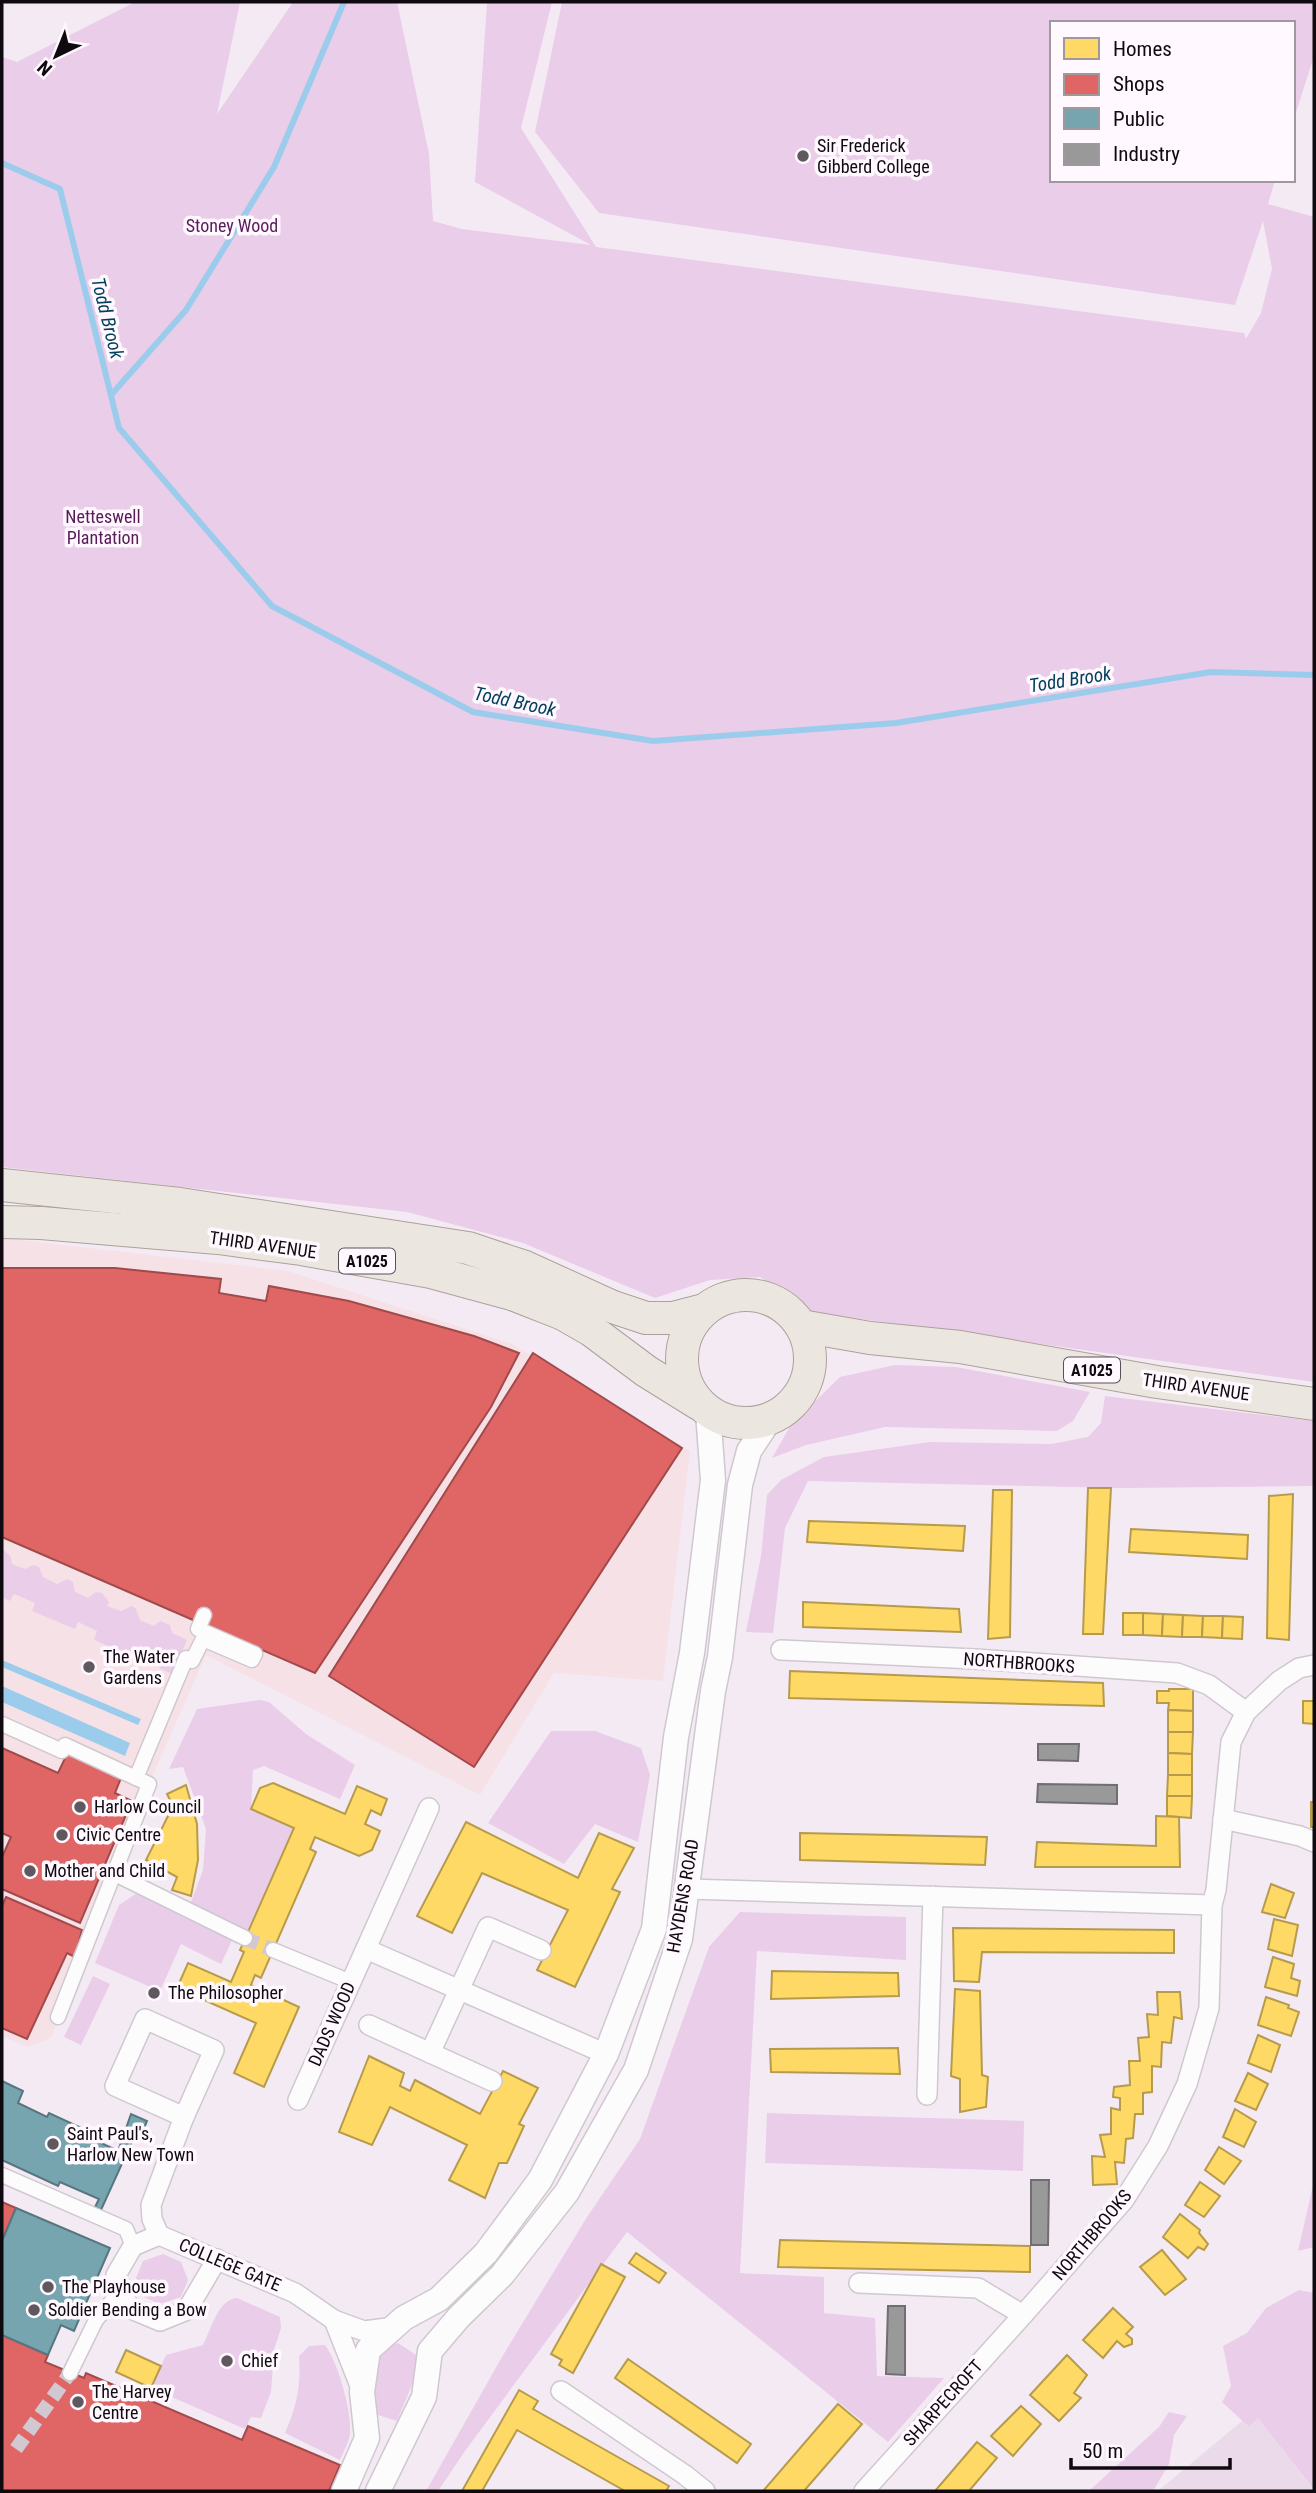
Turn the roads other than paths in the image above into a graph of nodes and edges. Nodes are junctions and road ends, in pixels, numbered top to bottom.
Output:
1 (2, 1185) edge
2 (2, 1222) edge
3 (704, 1310) junction
4 (801, 1326) junction
5 (870, 1338) junction
6 (809, 1372) junction
7 (1314, 1404) edge
8 (704, 1408) junction
9 (770, 1419) junction
10 (204, 1615) dead end
11 (781, 1650) dead end
12 (1314, 1665) edge
13 (1246, 1712) junction
14 (2, 1724) edge
15 (142, 1781) junction
16 (429, 1808) dead end
17 (1223, 1819) junction
18 (1314, 1842) edge
19 (115, 1874) junction
20 (660, 1886) junction
21 (687, 1889) junction
22 (933, 1896) junction
23 (1212, 1905) junction
24 (245, 1938) tunnel mouth
25 (366, 1949) junction
26 (273, 1950) tunnel mouth
27 (541, 1950) dead end
28 (351, 1982) junction
29 (459, 1990) junction
30 (58, 2017) dead end
31 (369, 2025) dead end
32 (430, 2053) junction
33 (606, 2054) junction
34 (492, 2081) dead end
35 (927, 2095) dead end
36 (298, 2100) dead end
37 (184, 2117) junction
38 (2, 2175) edge
39 (159, 2235) junction
40 (133, 2246) junction
41 (217, 2259) junction
42 (859, 2283) dead end
43 (121, 2290) junction
44 (1023, 2315) junction
45 (334, 2320) junction
46 (395, 2327) junction
47 (430, 2351) junction
48 (70, 2373) tunnel mouth
49 (561, 2391) dead end
50 (362, 2392) junction
51 (344, 2491) edge
52 (378, 2491) edge
53 (705, 2491) edge
54 (864, 2491) edge

1 - 3 main road, THIRD AVENUE / A1025
2 - 8 main road, THIRD AVENUE / A1025
3 - 4 main road, A1025
3 - 8 main road
4 - 5 main road, THIRD AVENUE / A1025
4 - 6 main road
5 - 6 main road
5 - 7 main road, THIRD AVENUE / A1025
6 - 9 main road
8 - 9 main road, A1025
8 - 20 street, HAYDENS ROAD
9 - 21 street, HAYDENS ROAD
10 - 15 street
11 - 13 street, NORTHBROOKS
12 - 13 street, NORTHBROOKS
13 - 17 street, NORTHBROOKS
14 - 15 street
15 - 19 street
16 - 25 street, DADS WOOD
17 - 18 street
17 - 23 street, NORTHBROOKS
19 - 24 street
19 - 30 street
20 - 21 street
20 - 33 street, HAYDENS ROAD
21 - 22 street
21 - 47 street, HAYDENS ROAD
22 - 23 street
22 - 35 street
23 - 44 street, NORTHBROOKS
25 - 28 street, DADS WOOD
25 - 29 street
26 - 28 street
27 - 29 street
28 - 36 street, DADS WOOD
29 - 32 street
29 - 33 street
31 - 32 street, DADS WOOD
32 - 34 street, DADS WOOD
33 - 46 street, HAYDENS ROAD
37 - 37 street, COLLEGE GATE
37 - 39 street, COLLEGE GATE
38 - 40 street
39 - 40 street
39 - 41 street, COLLEGE GATE
40 - 43 street
41 - 43 street
41 - 45 street, COLLEGE GATE
42 - 44 street
43 - 48 street
44 - 54 street, SHARPECROFT
45 - 46 street, COLLEGE GATE
45 - 50 street
46 - 47 street
46 - 50 street, HAYDENS ROAD
47 - 52 street
49 - 53 street
50 - 51 street, HAYDENS ROAD

